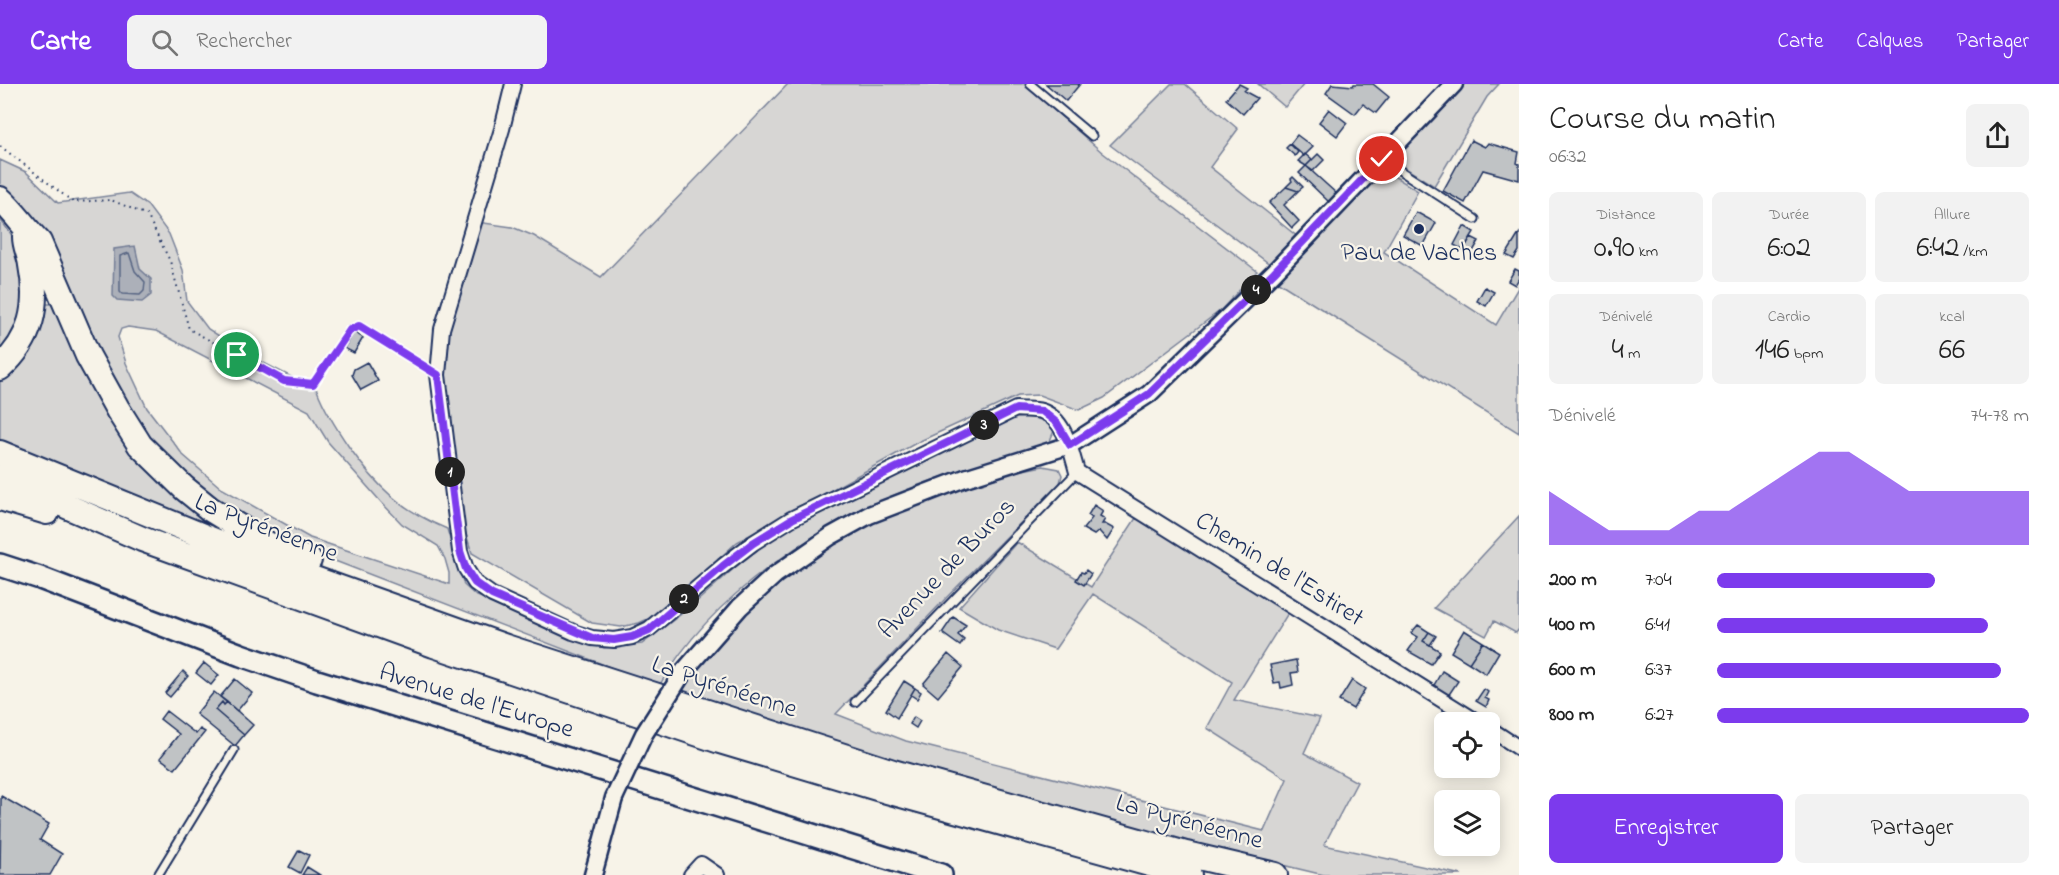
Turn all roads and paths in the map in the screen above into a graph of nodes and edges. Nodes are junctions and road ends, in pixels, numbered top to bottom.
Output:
1 (513, 84) edge
2 (1030, 84) edge
3 (1454, 84) edge
4 (1092, 136) dead end
5 (0, 146) edge
6 (1382, 159) junction
7 (0, 199) edge
8 (1475, 219) dead end
9 (25, 229) junction
10 (0, 368) edge
11 (438, 375) junction
12 (1070, 445) junction
13 (0, 453) edge
14 (1077, 472) junction
15 (0, 477) edge
16 (0, 498) edge
17 (142, 539) junction
18 (0, 565) edge
19 (506, 647) junction
20 (855, 702) dead end
21 (1461, 712) edge
22 (1500, 736) edge
23 (1519, 748) edge
24 (234, 750) dead end
25 (158, 875) edge
26 (594, 875) edge
27 (691, 875) edge
28 (717, 875) edge
29 (941, 875) edge
30 (1189, 875) edge
31 (1275, 875) edge

1 - 11 street
2 - 4 lane
3 - 6 street, Avenue de Buros
5 - 11 path
6 - 8 lane
6 - 12 street, Avenue de Buros
7 - 9 highway
9 - 10 highway
9 - 19 highway
11 - 12 street
12 - 14 street
12 - 26 street, Avenue de Buros, bridge
13 - 19 highway, La Pyrénéenne
14 - 20 lane, Avenue de Buros
14 - 21 street, Chemin de l'Estiret
15 - 17 highway, La Pyrénéenne
16 - 17 highway
17 - 30 highway, La Pyrénéenne
18 - 29 main road, Avenue de l'Europe
19 - 31 highway, La Pyrénéenne
22 - 23 street
24 - 25 lane
27 - 28 street

